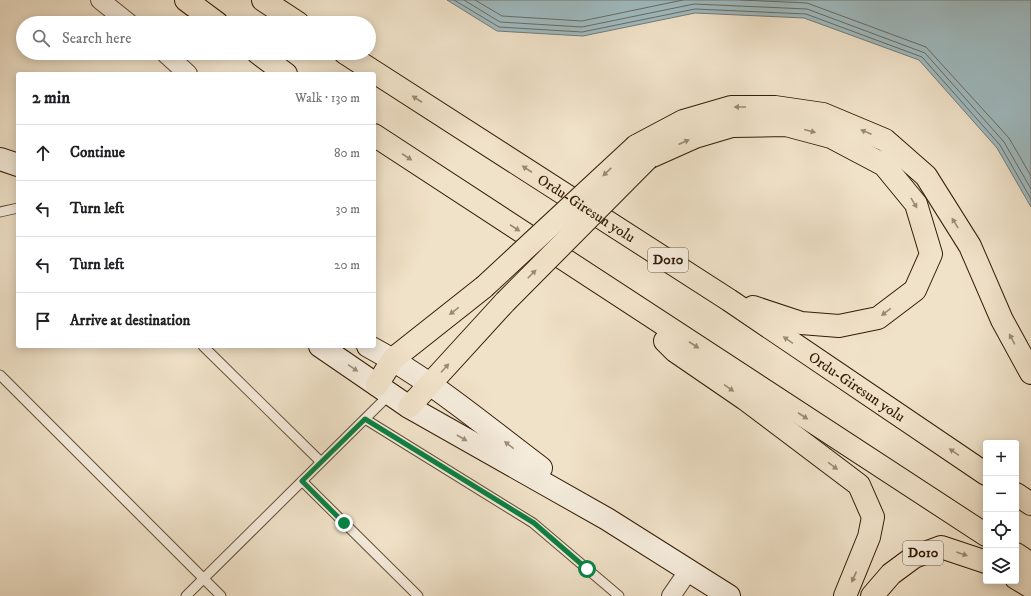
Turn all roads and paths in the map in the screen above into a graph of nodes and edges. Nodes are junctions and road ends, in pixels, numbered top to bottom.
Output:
1 (100, 0) edge
2 (186, 0) edge
3 (263, 0) edge
4 (120, 16) edge
5 (208, 16) edge
6 (287, 16) edge
7 (173, 60) edge
8 (267, 60) edge
9 (356, 60) edge
10 (186, 72) edge
11 (283, 72) edge
12 (375, 72) edge
13 (376, 73) edge
14 (376, 136) edge
15 (642, 152) junction
16 (0, 159) edge
17 (16, 164) edge
18 (16, 208) edge
19 (0, 212) edge
20 (613, 292) junction
21 (729, 300) junction
22 (204, 348) edge
23 (323, 348) edge
24 (372, 348) edge
25 (393, 359) junction
26 (1031, 373) edge
27 (0, 375) edge
28 (429, 385) junction
29 (384, 389) junction
30 (409, 407) junction
31 (365, 419) junction
32 (321, 462) junction
33 (983, 472) edge
34 (302, 481) junction
35 (1019, 496) edge
36 (1031, 504) edge
37 (607, 519) junction
38 (983, 532) edge
39 (1019, 556) edge
40 (983, 561) edge
41 (1031, 564) edge
42 (689, 570) junction
43 (204, 579) junction
44 (1019, 580) edge
45 (1031, 587) edge
46 (186, 596) edge
47 (221, 596) edge
48 (418, 596) edge
49 (619, 596) edge
50 (672, 596) edge
51 (730, 596) edge
52 (845, 596) edge
53 (872, 596) edge

1 - 4 street
2 - 5 highway
3 - 6 highway
7 - 10 street
8 - 11 highway
12 -> 9 highway, Ordu-Giresun yolu / D010
21 -> 13 highway, Ordu-Giresun yolu / D010
14 -> 20 highway
15 -> 21 highway
15 -> 25 highway, bridge
26 -> 15 highway
28 -> 15 highway, bridge
16 - 17 main road
18 - 19 lane
20 -> 38 highway
20 -> 52 highway
33 -> 21 highway, Ordu-Giresun yolu / D010
22 - 32 lane
23 -> 29 main road
24 - 25 main road
25 - 28 main road
25 - 29 highway
27 - 43 lane
28 - 30 highway
37 -> 28 main road
29 - 30 main road
29 - 31 lane
30 -> 37 main road
31 - 32 lane
31 - 49 lane
32 - 34 lane
34 - 43 lane
34 - 48 lane
35 - 36 highway
37 - 42 main road
39 - 41 highway
53 -> 40 highway, D010
42 - 50 street
42 - 51 main road
43 - 46 lane
43 - 47 lane
44 - 45 highway

